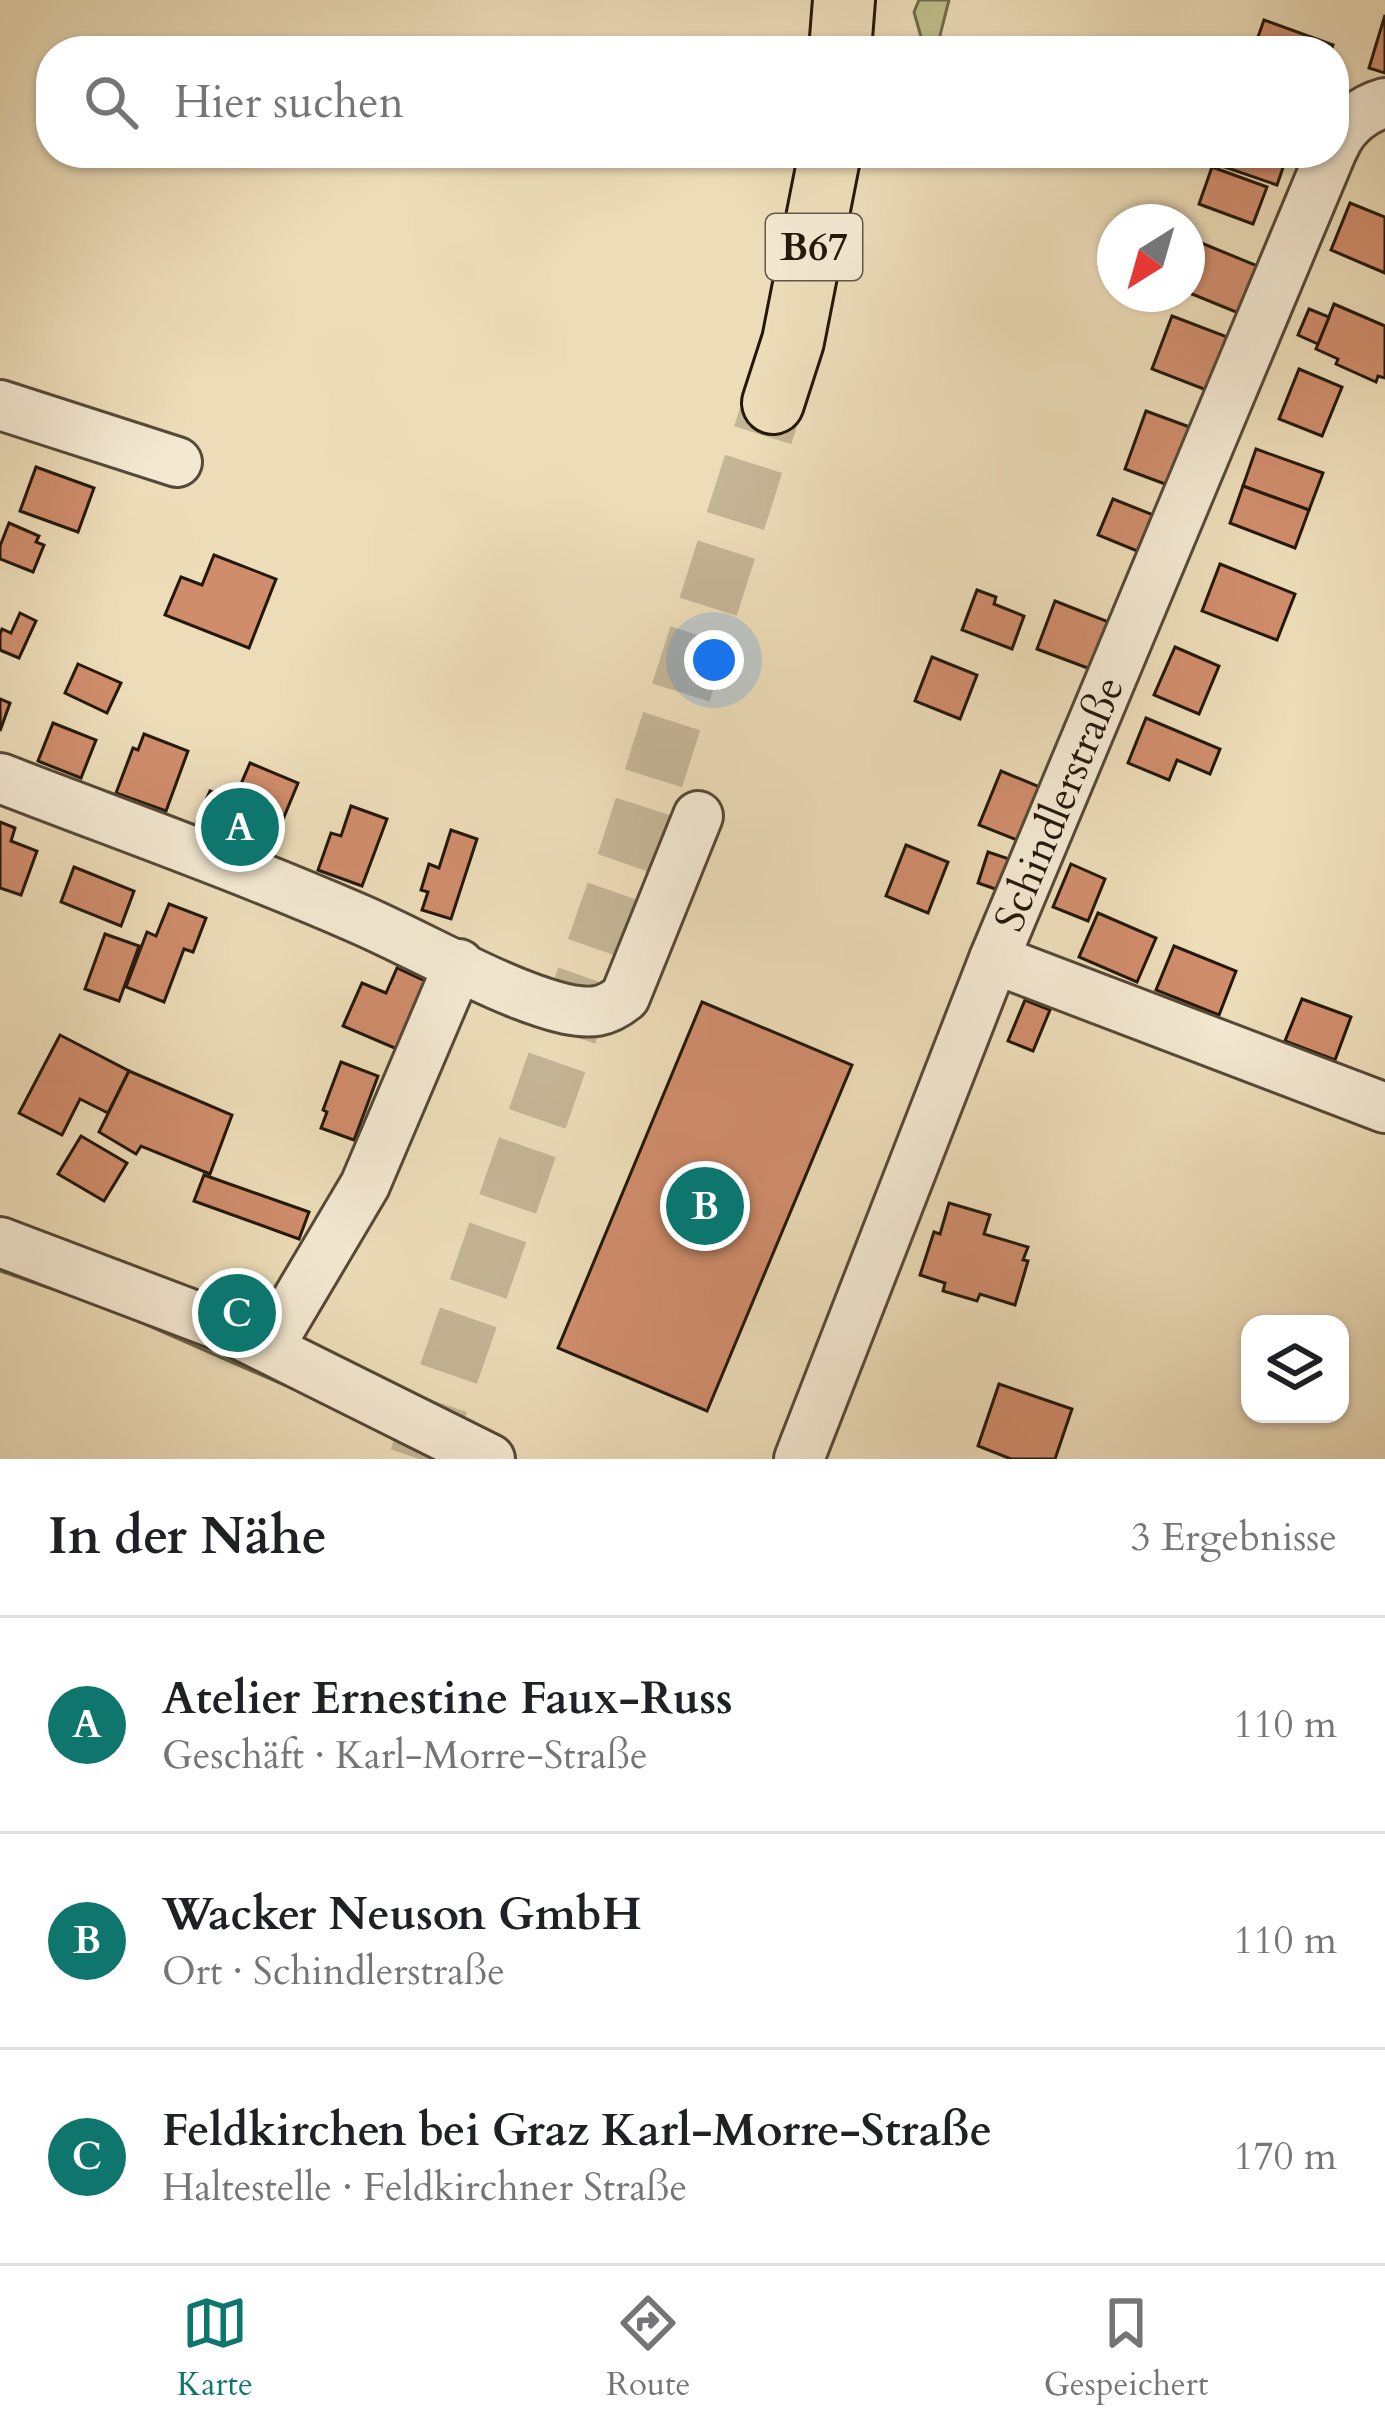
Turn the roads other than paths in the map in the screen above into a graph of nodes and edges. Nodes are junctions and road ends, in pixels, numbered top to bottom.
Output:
1 (844, 0) edge
2 (841, 36) edge
3 (1385, 103) edge
4 (1349, 126) edge
5 (827, 168) edge
6 (1325, 168) edge
7 (773, 403) tunnel mouth
8 (0, 405) edge
9 (177, 462) dead end
10 (0, 778) edge
11 (698, 816) dead end
12 (994, 958) junction
13 (460, 964) junction
14 (1385, 1108) edge
15 (0, 1243) edge
16 (268, 1347) junction
17 (490, 1459) edge
18 (799, 1459) edge

1 - 2 main road
3 - 4 street, Schindlerstraße
5 - 7 main road, B67
6 - 12 street, Schindlerstraße
8 - 9 street
10 - 13 street
11 - 13 street
12 - 14 street
12 - 18 street, Schindlerstraße
13 - 16 street
15 - 16 street
16 - 17 street

